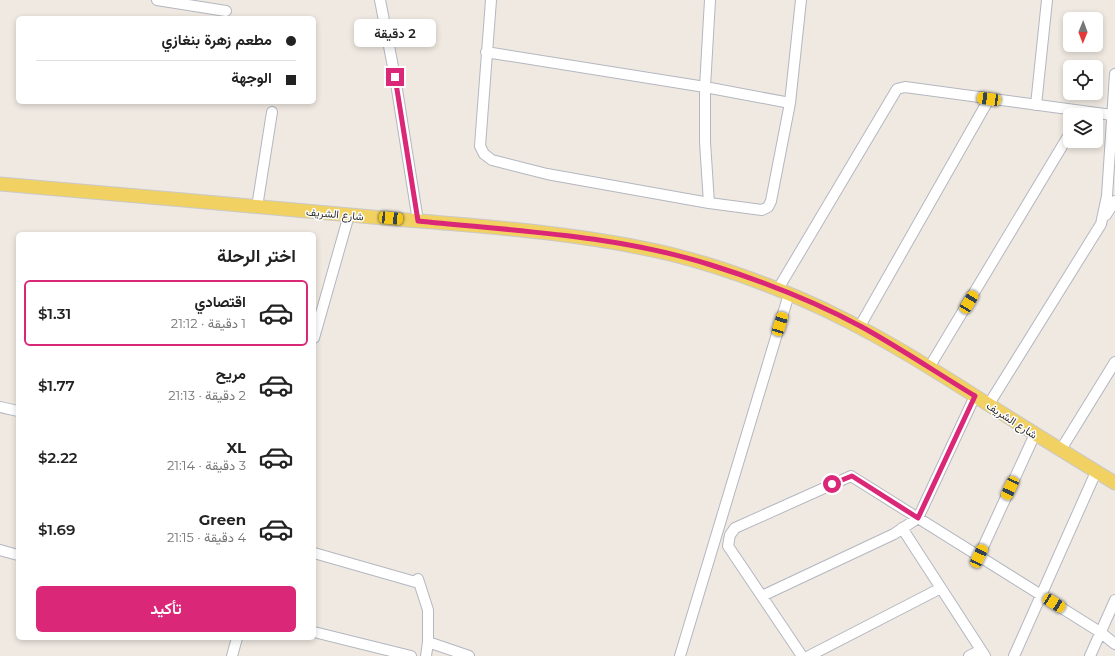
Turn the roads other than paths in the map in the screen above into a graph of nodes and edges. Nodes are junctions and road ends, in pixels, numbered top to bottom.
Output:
1 (157, 0) edge
2 (380, 0) edge
3 (490, 0) edge
4 (710, 0) edge
5 (801, 0) edge
6 (1047, 0) edge
7 (186, 2) edge
8 (226, 12) dead end
9 (486, 52) junction
10 (1115, 74) edge
11 (705, 87) junction
12 (989, 99) junction
13 (790, 103) junction
14 (1036, 105) junction
15 (1063, 110) edge
16 (272, 112) dead end
17 (1103, 114) edge
18 (1112, 115) junction
19 (1063, 145) edge
20 (0, 184) edge
21 (1115, 201) edge
22 (709, 204) junction
23 (257, 207) junction
24 (349, 215) junction
25 (418, 221) junction
26 (1101, 224) junction
27 (784, 291) junction
28 (860, 326) junction
29 (316, 331) edge
30 (1115, 362) edge
31 (930, 366) junction
32 (975, 396) junction
33 (989, 404) junction
34 (0, 407) edge
35 (16, 411) edge
36 (1035, 434) junction
37 (1060, 451) junction
38 (1096, 472) junction
39 (1115, 483) edge
40 (918, 518) junction
41 (902, 528) junction
42 (0, 550) edge
43 (16, 554) edge
44 (316, 554) edge
45 (979, 556) junction
46 (941, 588) junction
47 (762, 596) junction
48 (1042, 596) junction
49 (1115, 600) edge
50 (316, 632) edge
51 (1100, 632) junction
52 (237, 640) edge
53 (428, 642) junction
54 (1115, 644) edge
55 (983, 653) edge
56 (232, 656) edge
57 (411, 656) edge
58 (426, 656) edge
59 (470, 656) edge
60 (680, 656) edge
61 (802, 656) edge
62 (809, 656) edge
63 (969, 656) edge
64 (1014, 656) edge
65 (1090, 656) edge

1 - 7 street
2 - 25 street
3 - 9 street
4 - 11 street
5 - 13 street
6 - 14 street
7 - 8 street
9 - 11 street
9 - 22 street
10 - 18 street
11 - 13 street
11 - 22 street
12 - 14 street
12 - 27 street
12 - 28 street
13 - 22 street
14 - 15 street
16 - 23 street
17 - 18 street
18 - 26 street
19 - 31 street
20 - 23 main road, شارع الشريف
21 - 26 street
23 - 24 main road, شارع الشريف
24 - 25 main road, شارع الشريف
24 - 29 street
25 - 27 main road, شارع الشريف
26 - 33 street
27 - 28 main road, شارع الشريف
27 - 60 street
28 - 31 main road, شارع الشريف
30 - 37 street
31 - 32 main road, شارع الشريف
32 - 33 main road, شارع الشريف
32 - 40 street
33 - 36 main road, شارع الشريف
34 - 35 street
36 - 37 main road, شارع الشريف
36 - 45 street
37 - 38 main road, شارع الشريف
38 - 39 main road, شارع الشريف
38 - 48 street
40 - 41 street
40 - 45 street
40 - 47 street
41 - 46 street
41 - 47 street
42 - 43 street
44 - 53 street
45 - 48 street
46 - 55 street
46 - 62 street
47 - 61 street
48 - 51 street
48 - 64 street
49 - 51 street
50 - 57 street
51 - 54 street
51 - 65 street
52 - 56 street
53 - 58 street
53 - 59 street
55 - 63 street

